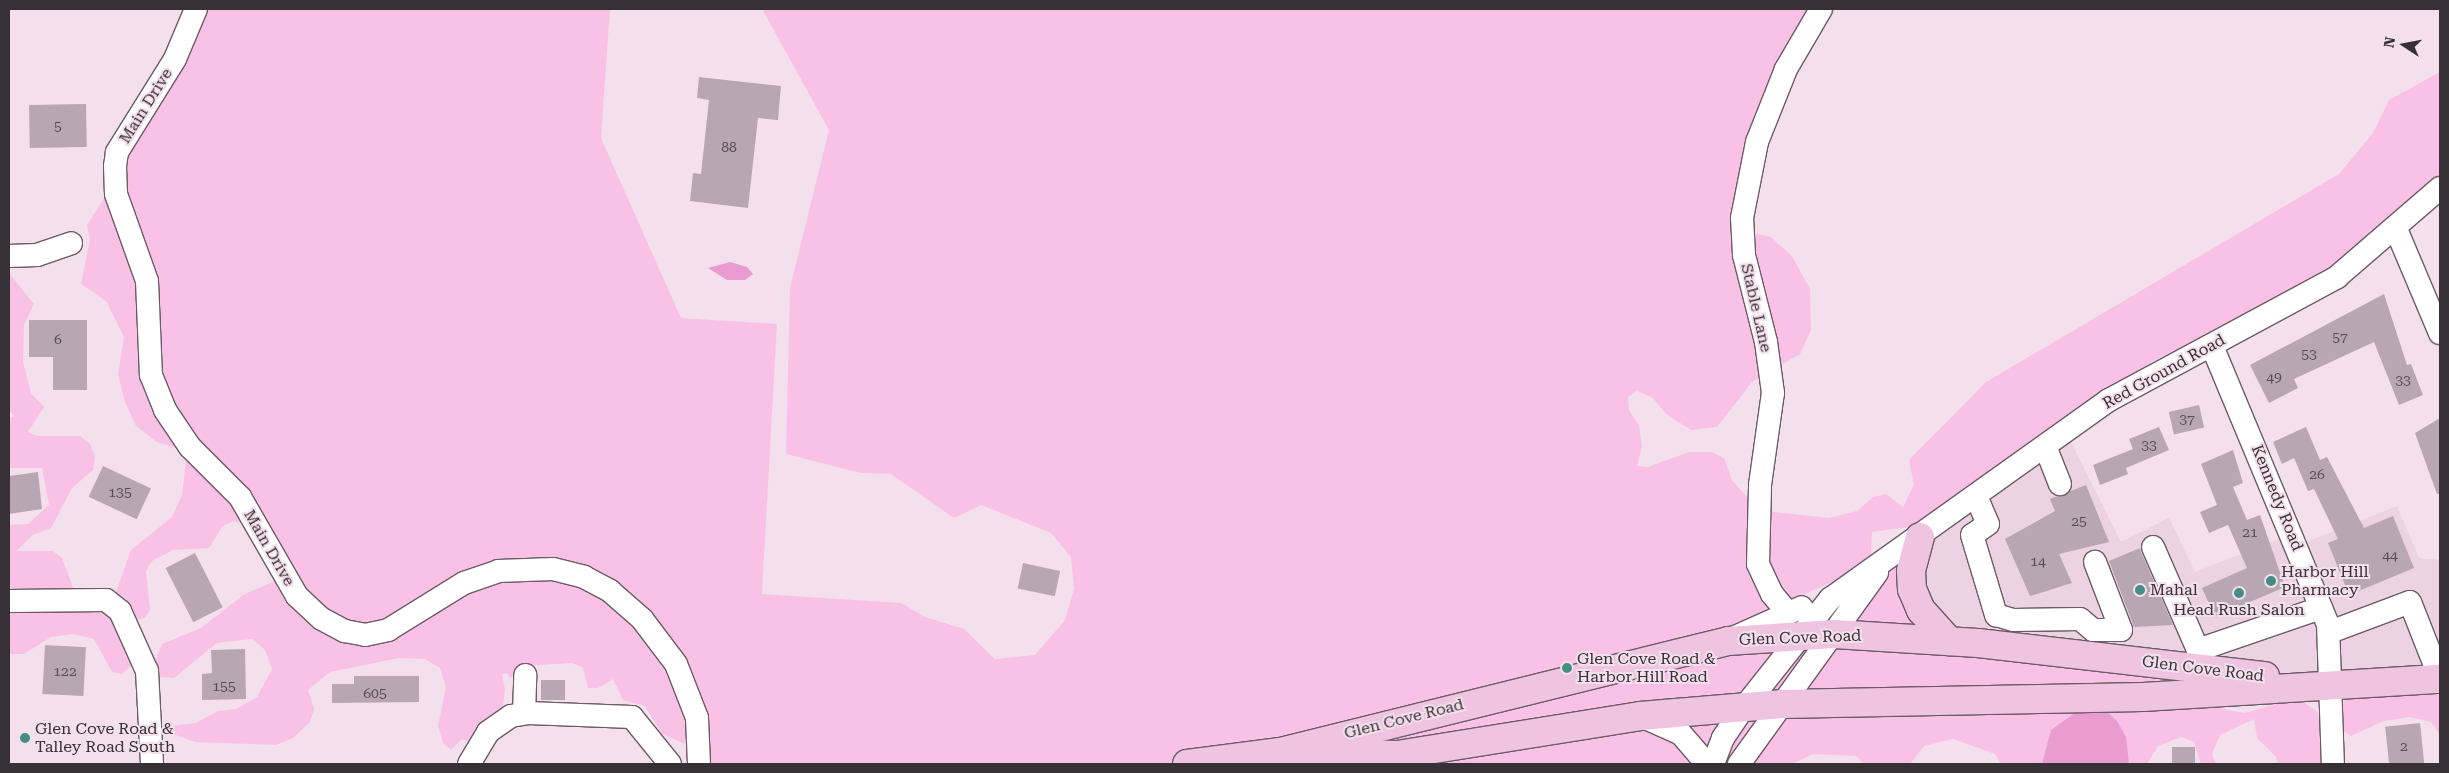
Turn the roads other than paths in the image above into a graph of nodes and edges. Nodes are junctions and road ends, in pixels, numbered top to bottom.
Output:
1 (196, 9) edge
2 (1821, 9) edge
3 (2440, 188) edge
4 (2396, 229) junction
5 (71, 243) dead end
6 (9, 256) edge
7 (2440, 333) edge
8 (2212, 346) junction
9 (2045, 446) junction
10 (2060, 484) dead end
11 (1976, 496) junction
12 (1920, 538) junction
13 (2154, 547) dead end
14 (1888, 558) junction
15 (2094, 562) dead end
16 (9, 601) edge
17 (2322, 608) junction
18 (1996, 615) junction
19 (2080, 619) junction
20 (1793, 624) junction
21 (2121, 630) junction
22 (2330, 632) junction
23 (1834, 634) junction
24 (1948, 641) junction
25 (1978, 643) junction
26 (2076, 654) junction
27 (2197, 659) junction
28 (2128, 660) junction
29 (525, 675) dead end
30 (2440, 679) edge
31 (2331, 684) junction
32 (1782, 704) junction
33 (1742, 710) junction
34 (524, 713) junction
35 (1640, 716) junction
36 (1280, 752) junction
37 (152, 764) edge
38 (468, 764) edge
39 (670, 764) edge
40 (699, 764) edge
41 (1187, 764) edge
42 (1707, 764) edge
43 (1713, 764) edge
44 (1739, 764) edge
45 (2333, 764) edge

1 - 40 street, Main Drive
2 - 20 street, Stable Lane
3 - 4 street, Red Ground Road
4 - 7 street
4 - 8 street, Red Ground Road
5 - 6 street
8 - 9 street, Red Ground Road
8 - 17 street, Kennedy Road
9 - 10 street
9 - 11 street, Red Ground Road
11 - 12 street, Red Ground Road
11 - 18 street
12 - 14 street, Red Ground Road
12 - 24 main road
13 - 27 street
14 - 20 street, Red Ground Road
14 - 23 street, Red Ground Road
15 - 21 street
16 - 37 street
17 - 22 street, Kennedy Road
17 - 27 street
18 - 19 street
18 - 25 street
19 - 21 street
19 - 26 street
20 - 23 main road, Glen Cove Road
20 - 33 street, Red Ground Road
20 - 36 main road, Glen Cove Road
21 - 28 street
22 - 30 street
22 - 31 street, Kennedy Road
23 - 24 main road, Glen Cove Road
23 - 32 street, Red Ground Road
24 - 25 main road, Glen Cove Road
25 - 26 main road, Glen Cove Road
26 - 28 main road, Glen Cove Road
27 - 28 main road, Glen Cove Road
27 - 31 main road, Glen Cove Road
29 - 34 street
30 - 31 main road, Glen Cove Road
31 - 32 main road, Glen Cove Road
31 - 45 street, Kennedy Road
32 - 33 main road, Glen Cove Road
32 - 44 street, Red Ground Road
33 - 35 main road, Glen Cove Road
33 - 43 street, Red Ground Road
34 - 38 street
34 - 39 street
35 - 36 main road, Glen Cove Road
35 - 42 street
36 - 41 main road, Glen Cove Road

